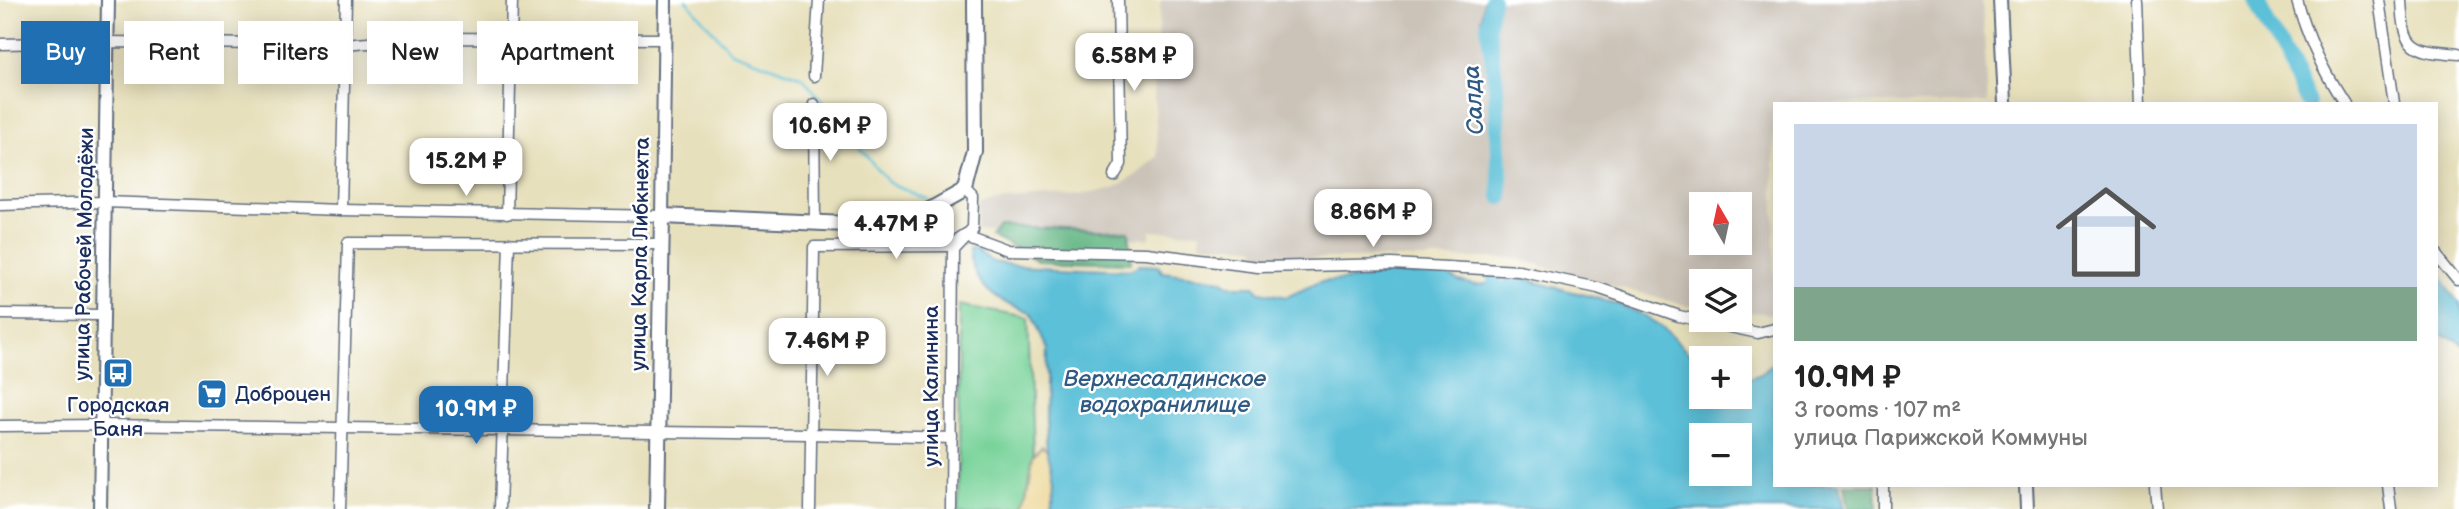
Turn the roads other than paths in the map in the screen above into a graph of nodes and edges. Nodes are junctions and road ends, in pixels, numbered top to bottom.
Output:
1 (108, 0) edge
2 (345, 0) edge
3 (512, 0) edge
4 (665, 0) edge
5 (819, 0) edge
6 (974, 0) edge
7 (1118, 0) edge
8 (2000, 0) edge
9 (2137, 0) edge
10 (2297, 0) edge
11 (2379, 0) edge
12 (2402, 0) edge
13 (108, 21) edge
14 (345, 21) edge
15 (512, 21) edge
16 (477, 37) edge
17 (638, 39) edge
18 (664, 39) junction
19 (110, 42) edge
20 (0, 44) edge
21 (21, 44) edge
22 (238, 44) edge
23 (353, 44) edge
24 (2459, 55) edge
25 (814, 76) dead end
26 (106, 84) edge
27 (343, 84) edge
28 (511, 84) edge
29 (2005, 102) edge
30 (2141, 102) edge
31 (2343, 102) edge
32 (2394, 102) edge
33 (814, 104) dead end
34 (1114, 176) dead end
35 (965, 190) junction
36 (104, 202) junction
37 (0, 205) edge
38 (341, 210) junction
39 (507, 214) junction
40 (662, 216) junction
41 (815, 223) junction
42 (965, 234) junction
43 (509, 243) junction
44 (661, 244) junction
45 (2438, 254) edge
46 (2459, 280) edge
47 (0, 314) edge
48 (103, 315) junction
49 (1773, 329) edge
50 (100, 425) junction
51 (0, 426) edge
52 (343, 429) junction
53 (502, 432) junction
54 (657, 433) junction
55 (810, 434) junction
56 (952, 438) junction
57 (1883, 487) edge
58 (2026, 487) edge
59 (2155, 487) edge
60 (2388, 487) edge
61 (100, 509) edge
62 (340, 509) edge
63 (500, 509) edge
64 (657, 509) edge
65 (810, 509) edge
66 (951, 509) edge
67 (1883, 509) edge
68 (2027, 509) edge
69 (2157, 509) edge
70 (2391, 509) edge

1 - 13 main road, улица Рабочей Молодёжи
2 - 14 street
3 - 15 street
4 - 18 main road, улица Карла Либкнехта
5 - 25 street
6 - 35 main road
7 - 34 street
8 - 29 main road
9 - 30 street
10 - 31 street
11 - 32 street
12 - 24 street
16 - 23 street
17 - 18 street
18 - 40 main road, улица Карла Либкнехта
19 - 22 street
20 - 21 street
26 - 36 main road, улица Рабочей Молодёжи
27 - 38 street
28 - 39 street
33 - 41 street
35 - 41 main road
35 - 42 street, улица Калинина
36 - 37 street
36 - 38 street
36 - 48 main road, улица Рабочей Молодёжи
38 - 39 street
39 - 40 street
40 - 41 main road
40 - 44 main road, улица Карла Либкнехта
42 - 49 street
42 - 55 street
42 - 56 street, улица Калинина
43 - 44 street
43 - 52 street
43 - 53 street
44 - 54 main road, улица Карла Либкнехта
45 - 46 street
47 - 48 street
48 - 50 main road, улица Рабочей Молодёжи
50 - 51 street
50 - 52 street
50 - 61 main road, улица Рабочей Молодёжи
52 - 53 street
52 - 62 street
53 - 54 street
53 - 63 street
54 - 55 street
54 - 64 main road, улица Карла Либкнехта
55 - 56 street
55 - 65 street
56 - 66 street, улица Калинина
57 - 67 street
58 - 68 main road
59 - 69 street
60 - 70 street

